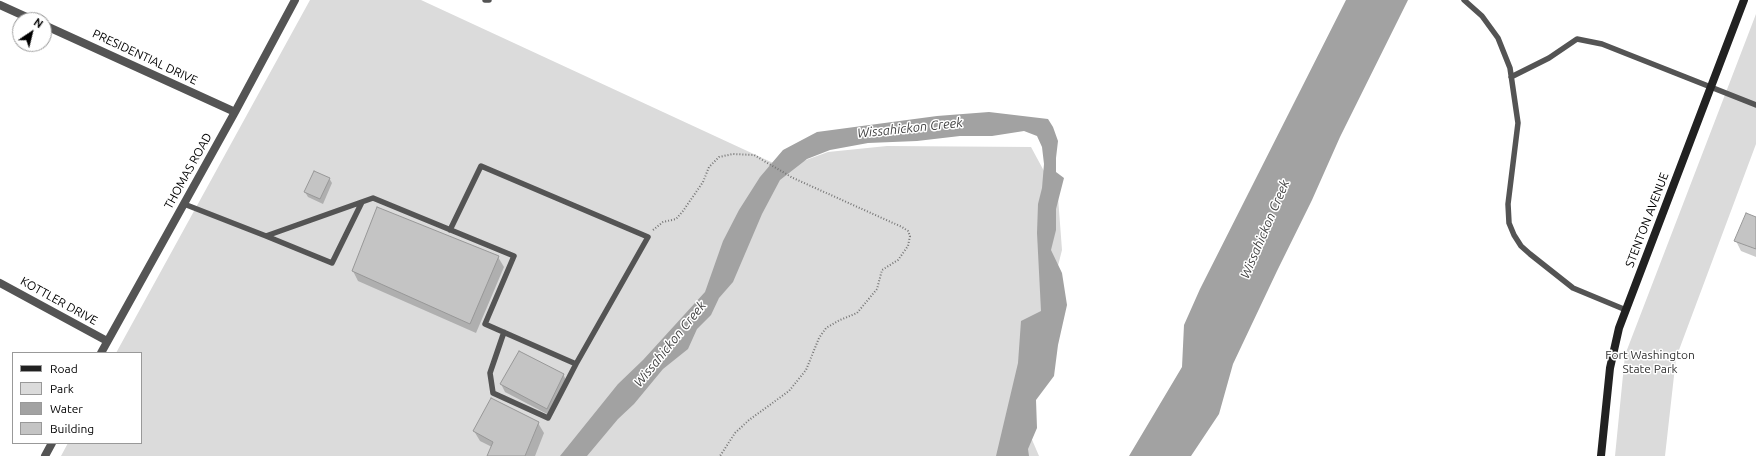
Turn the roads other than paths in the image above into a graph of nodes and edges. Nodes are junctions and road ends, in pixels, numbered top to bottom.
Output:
1 (295, 0) edge
2 (486, 0) edge
3 (489, 0) edge
4 (1464, 0) edge
5 (1744, 0) edge
6 (0, 5) edge
7 (15, 12) edge
8 (52, 29) edge
9 (1511, 77) junction
10 (1710, 88) junction
11 (1756, 105) edge
12 (235, 112) junction
13 (362, 202) junction
14 (184, 204) junction
15 (450, 230) junction
16 (266, 236) junction
17 (0, 283) edge
18 (1626, 310) junction
19 (504, 332) junction
20 (107, 341) junction
21 (102, 352) edge
22 (576, 364) junction
23 (51, 444) edge
24 (45, 456) edge
25 (1601, 456) edge

1 - 12 street, THOMAS ROAD
2 - 3 lane
4 - 9 lane
5 - 10 main road, STENTON AVENUE
6 - 7 street
8 - 12 street, PRESIDENTIAL DRIVE
9 - 10 lane
9 - 18 lane
10 - 11 lane
10 - 18 main road, STENTON AVENUE
12 - 14 street, THOMAS ROAD
13 - 15 lane
13 - 16 lane
13 - 16 lane
14 - 16 lane
14 - 20 street, THOMAS ROAD
15 - 19 lane
15 - 22 lane
17 - 20 street, KOTTLER DRIVE
18 - 25 main road, STENTON AVENUE
19 - 22 lane
19 - 22 lane
20 - 21 street, THOMAS ROAD
23 - 24 street

